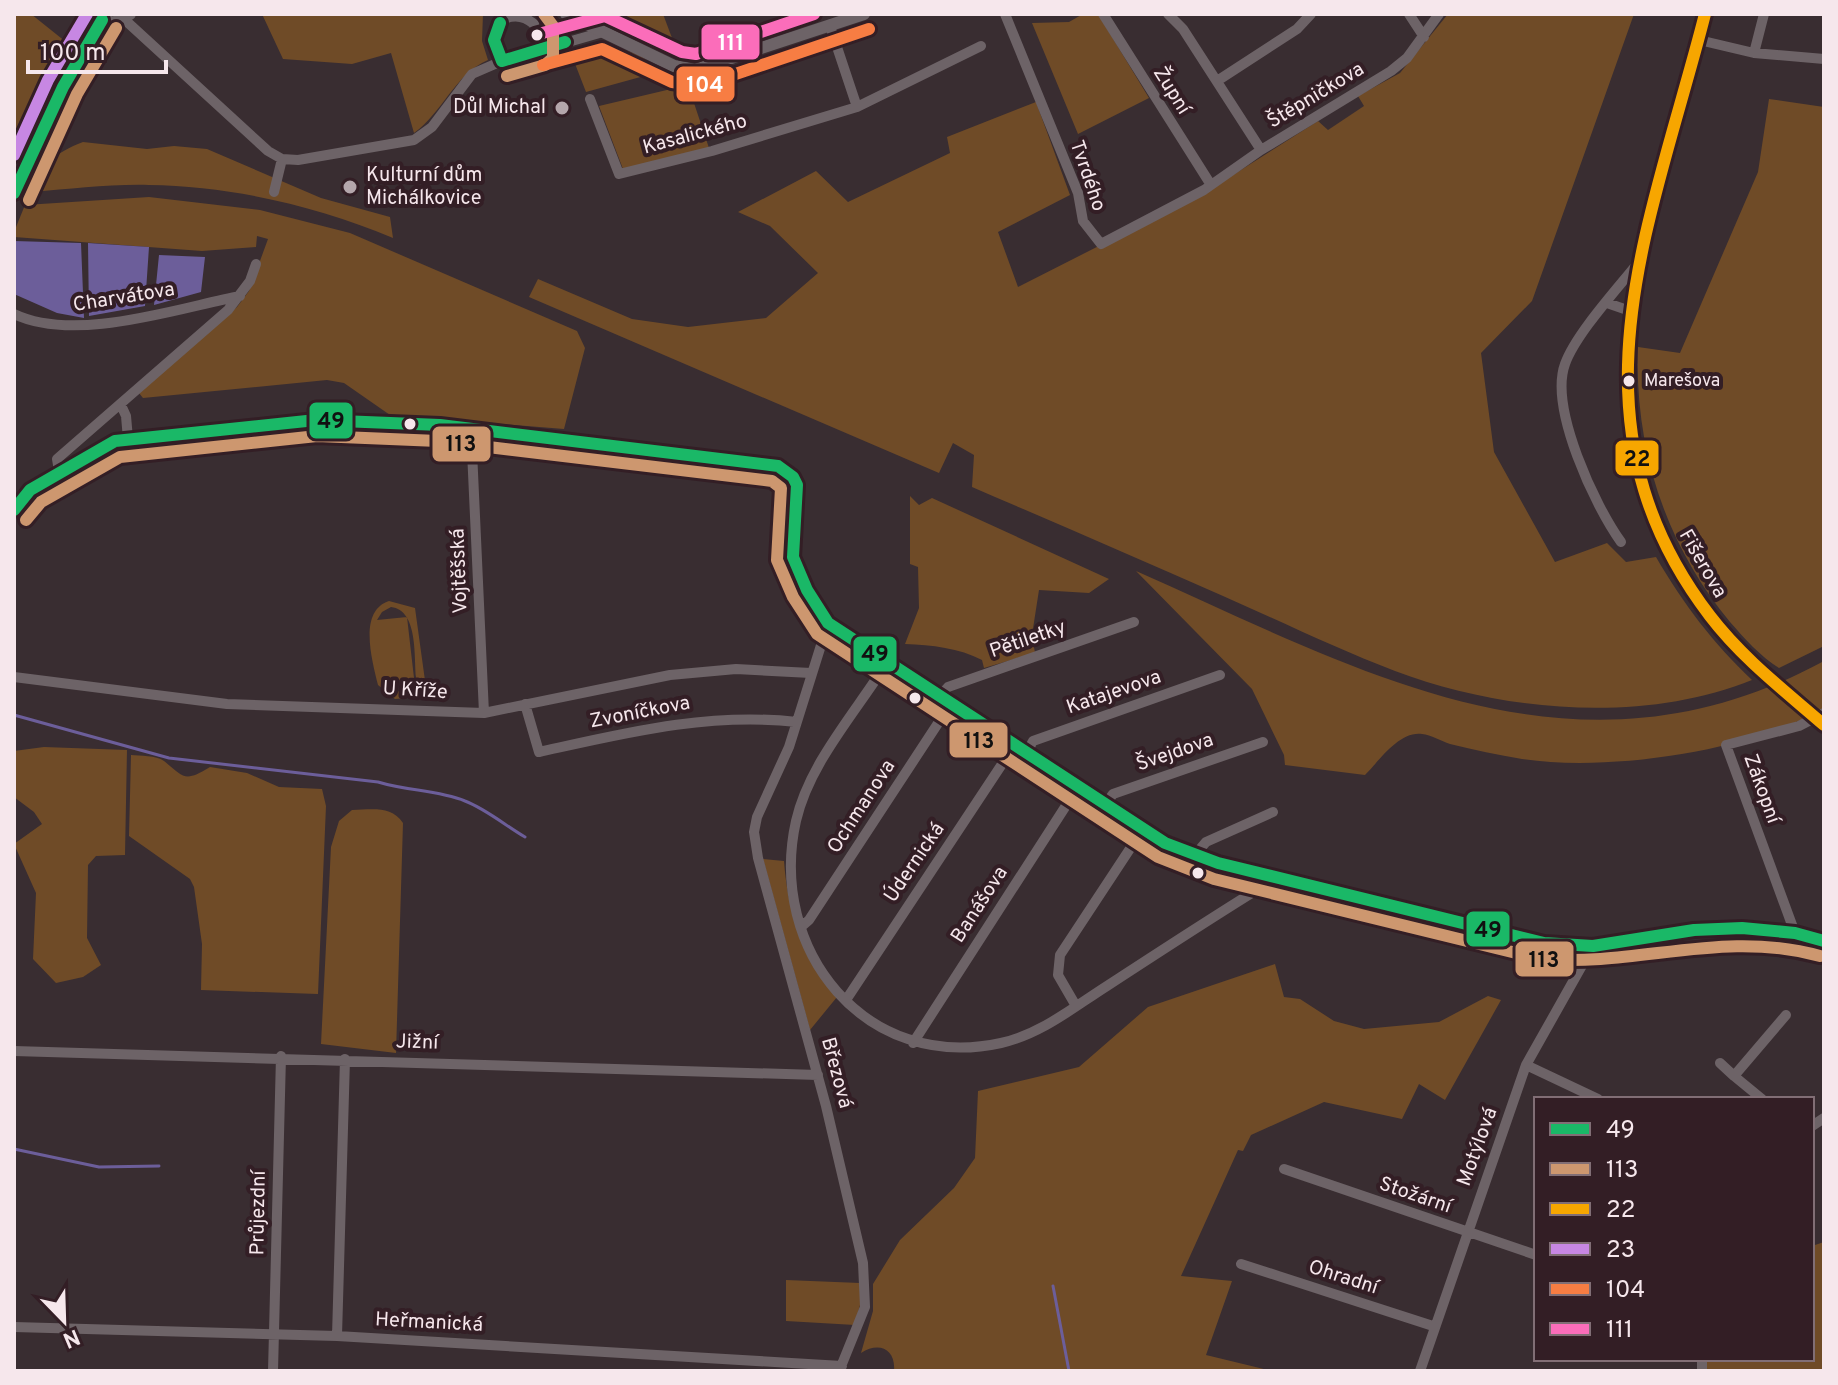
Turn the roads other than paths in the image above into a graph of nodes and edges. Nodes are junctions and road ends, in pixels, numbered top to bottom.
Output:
1 (566, 14) edge
2 (864, 14) edge
3 (1005, 14) edge
4 (1103, 14) edge
5 (1168, 14) edge
6 (1311, 14) edge
7 (1409, 14) edge
8 (1439, 14) edge
9 (1705, 14) edge
10 (1764, 14) edge
11 (99, 17) edge
12 (128, 17) edge
13 (830, 26) junction
14 (603, 32) junction
15 (1424, 37) junction
16 (1699, 40) junction
17 (981, 46) dead end
18 (539, 50) junction
19 (1754, 53) junction
20 (1824, 59) edge
21 (502, 61) junction
22 (1217, 81) junction
23 (590, 99) dead end
24 (857, 107) junction
25 (1261, 150) junction
26 (282, 159) junction
27 (1211, 185) junction
28 (274, 192) dead end
29 (14, 193) edge
30 (1197, 194) joint
31 (1644, 254) junction
32 (256, 264) dead end
33 (240, 296) junction
34 (1607, 303) junction
35 (1633, 312) junction
36 (14, 314) edge
37 (121, 405) junction
38 (471, 429) junction
39 (128, 439) junction
40 (59, 471) junction
41 (14, 510) edge
42 (1621, 542) dead end
43 (1134, 622) dead end
44 (828, 623) junction
45 (886, 664) junction
46 (811, 673) junction
47 (1220, 675) dead end
48 (14, 677) edge
49 (938, 698) junction
50 (525, 704) junction
51 (950, 705) junction
52 (484, 713) junction
53 (1819, 717) edge
54 (797, 722) junction
55 (1263, 742) dead end
56 (1014, 746) junction
57 (1026, 754) junction
58 (1078, 787) junction
59 (1105, 805) junction
60 (1273, 812) dead end
61 (1143, 829) junction
62 (1195, 855) junction
63 (1266, 877) junction
64 (801, 927) junction
65 (1795, 933) junction
66 (1824, 941) edge
67 (1593, 946) junction
68 (846, 1000) junction
69 (1076, 1006) junction
70 (1786, 1015) dead end
71 (913, 1043) junction
72 (14, 1051) edge
73 (281, 1056) junction
74 (345, 1059) junction
75 (1720, 1063) dead end
76 (1526, 1065) junction
77 (818, 1075) junction
78 (1734, 1076) junction
79 (1594, 1097) edge
80 (1760, 1097) edge
81 (1284, 1169) dead end
82 (1466, 1233) junction
83 (1534, 1254) edge
84 (1241, 1264) dead end
85 (1433, 1326) junction
86 (14, 1327) edge
87 (274, 1334) junction
88 (337, 1336) junction
89 (841, 1368) edge
90 (273, 1371) edge
91 (1420, 1371) edge

1 - 14 street
2 - 13 street
3 - 30 street, Tvrdého
4 - 27 street, Župní
5 - 22 street
6 - 22 street
7 - 15 street
8 - 15 street, Štěpničkova
9 - 16 street, Fišerova
10 - 19 street
11 - 12 street
11 - 29 street
12 - 26 street
13 - 14 street
13 - 24 street
14 - 18 street
15 - 25 street, Štěpničkova
16 - 19 street
16 - 31 street, Fišerova
17 - 24 street, Kasalického
18 - 21 street
18 - 21 street
19 - 20 street
21 - 26 street
22 - 25 street
23 - 24 street, Kasalického
25 - 27 street, Štěpničkova
26 - 28 street
27 - 30 street, Štěpničkova
31 - 34 street
31 - 35 street, Fišerova
32 - 33 street
33 - 36 street, Charvátova
33 - 37 street
34 - 35 street
34 - 42 street
35 - 53 street, Fišerova
37 - 39 street
37 - 40 street
38 - 39 street
38 - 44 street
38 - 52 street, Vojtěšská
39 - 40 street
40 - 41 street
43 - 49 street, Pětiletky
44 - 45 street
44 - 46 street, Březová
45 - 49 street
45 - 64 street
46 - 50 street, U Kříže
46 - 54 street, Březová
47 - 57 street, Katajevova
48 - 52 street, U Kříže
49 - 51 street
50 - 52 street, U Kříže
50 - 54 street, Zvoníčkova
51 - 56 street
51 - 64 street, Ochmanova
53 - 65 street, Zákopní
54 - 77 street, Březová
55 - 59 street, Švejdova
56 - 57 street
56 - 68 street, Údernická
57 - 58 street
58 - 59 street
58 - 71 street, Banášova
59 - 61 street
60 - 62 street
61 - 62 street
61 - 69 street
62 - 63 street
63 - 67 street
63 - 69 street
64 - 68 street
65 - 66 street
65 - 67 street
67 - 76 street, Motýlová
68 - 71 street
69 - 71 street
70 - 78 street
72 - 73 street, Jižní
73 - 74 street, Jižní
73 - 87 street, Průjezdní
74 - 77 street, Jižní
74 - 88 street
75 - 78 street
76 - 79 street
76 - 82 street, Motýlová
77 - 89 street, Březová
78 - 80 street
81 - 82 street, Stožární
82 - 83 street, Stožární
82 - 85 street, Motýlová
84 - 85 street, Ohradní
85 - 91 street, Motýlová
86 - 87 street, Heřmanická
87 - 88 street, Heřmanická
87 - 90 street, Průjezdní
88 - 89 street, Heřmanická

